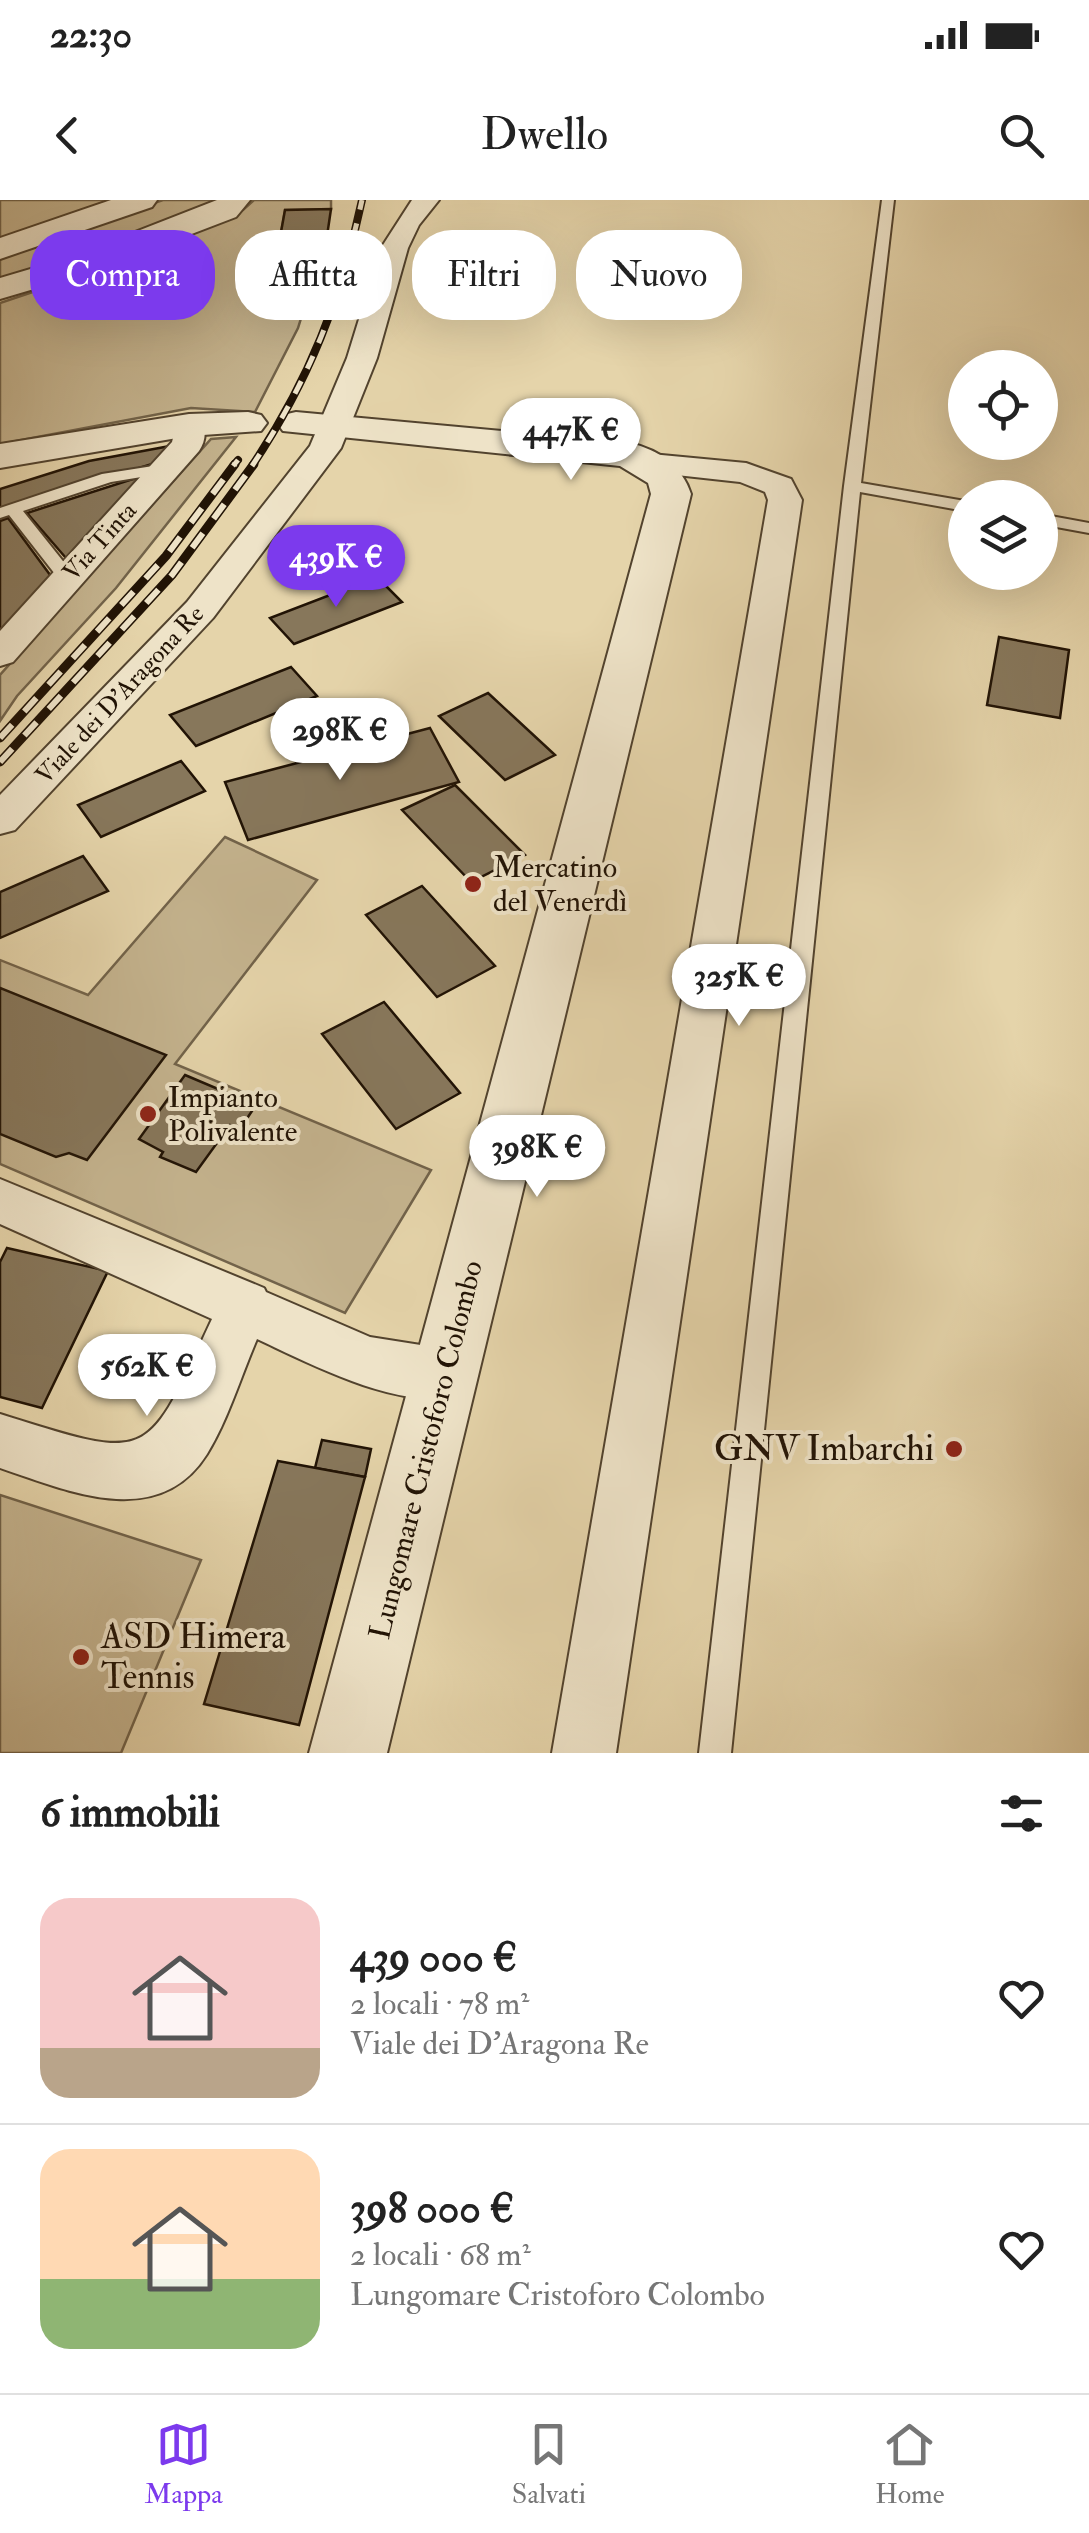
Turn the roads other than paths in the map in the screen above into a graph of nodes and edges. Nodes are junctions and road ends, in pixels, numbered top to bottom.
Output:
1 (141, 200) edge
2 (234, 200) edge
3 (426, 200) edge
4 (888, 200) edge
5 (0, 249) edge
6 (0, 289) edge
7 (248, 422) dead end
8 (296, 422) dead end
9 (189, 425) junction
10 (337, 425) junction
11 (0, 456) edge
12 (650, 464) junction
13 (166, 468) junction
14 (852, 486) junction
15 (948, 503) edge
16 (7, 511) edge
17 (1058, 523) edge
18 (1089, 528) edge
19 (68, 579) junction
20 (0, 654) edge
21 (0, 820) edge
22 (0, 1201) edge
23 (245, 1306) junction
24 (446, 1375) junction
25 (0, 1441) edge
26 (348, 1753) edge
27 (584, 1753) edge
28 (715, 1753) edge

1 - 5 street
2 - 6 street
3 - 10 street, Viale dei D'Aragona Re
4 - 14 lane
7 - 9 street
8 - 10 street
9 - 11 street
9 - 13 street, Via Tinta
10 - 12 street
10 - 21 street, Viale dei D'Aragona Re
12 - 24 street, Lungomare Cristoforo Colombo
12 - 27 street
13 - 16 lane
13 - 19 street, Via Tinta
14 - 15 lane
14 - 28 lane
16 - 19 lane
17 - 18 lane
19 - 20 street, Via Tinta
22 - 23 street
23 - 24 street
23 - 25 street
24 - 26 street, Lungomare Cristoforo Colombo

